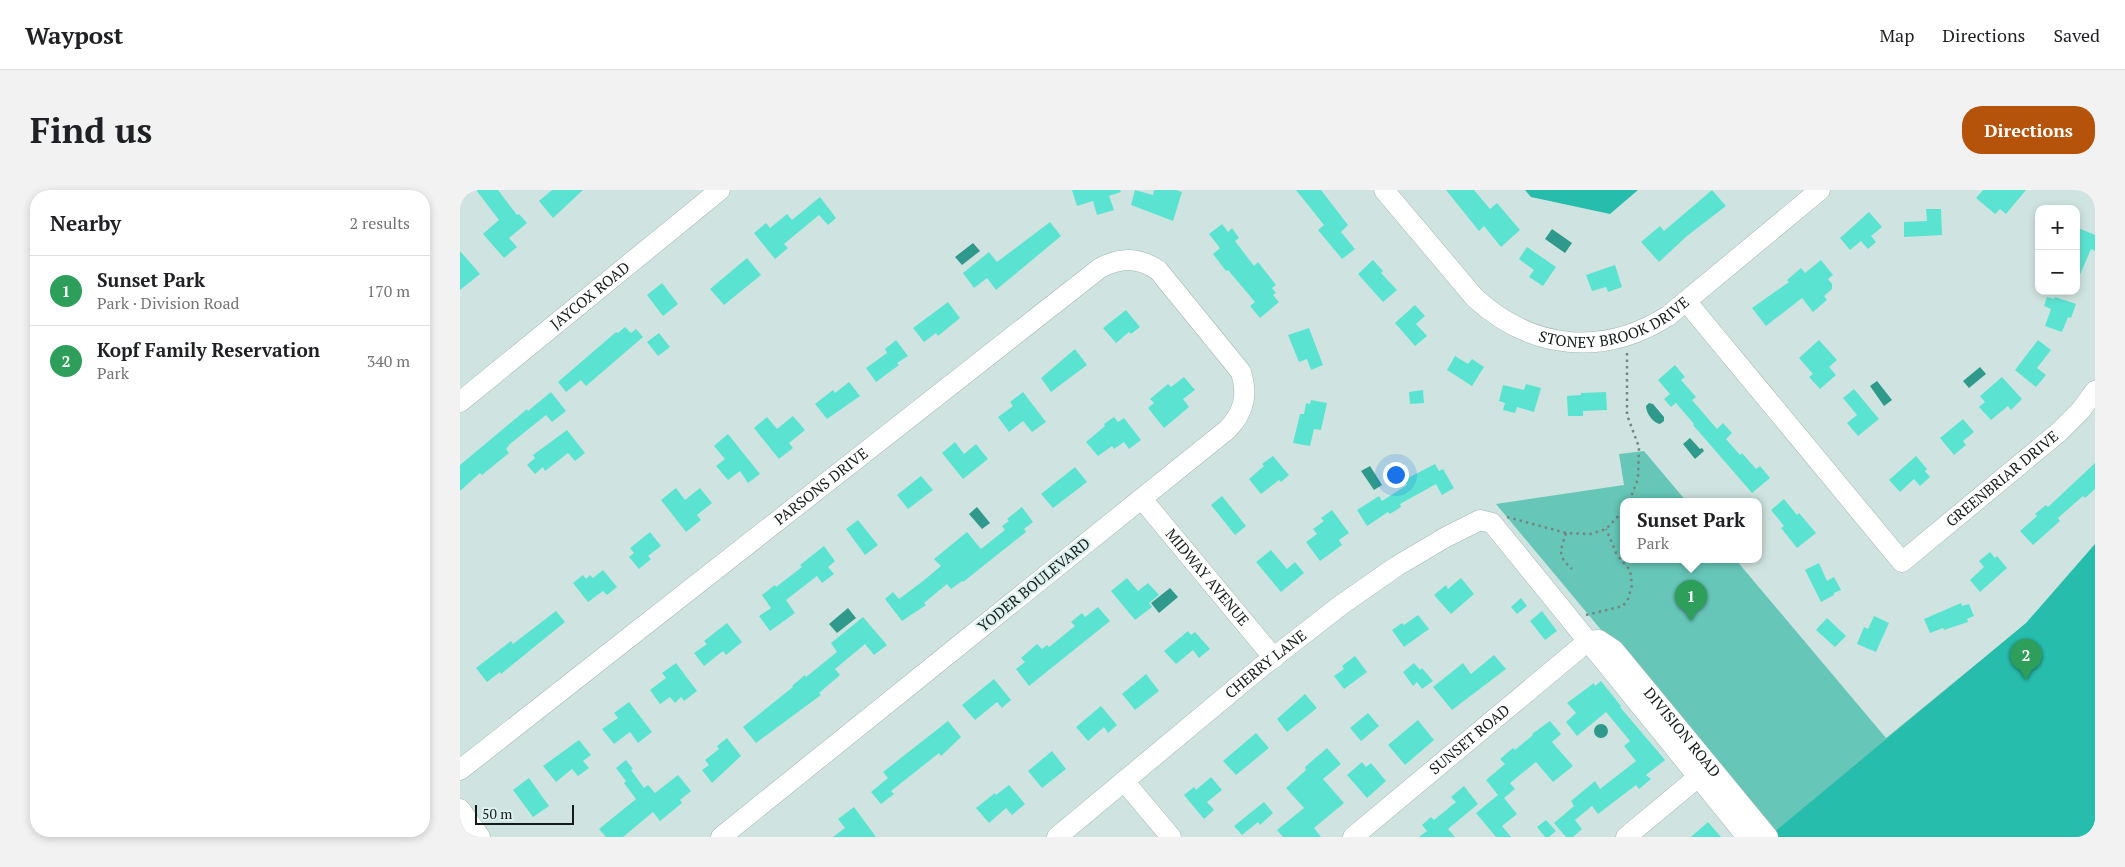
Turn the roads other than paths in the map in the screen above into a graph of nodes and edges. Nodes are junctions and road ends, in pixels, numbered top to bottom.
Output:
1 (720, 190) edge
2 (1384, 190) edge
3 (1820, 190) edge
4 (1185, 301) joint
5 (1686, 301) junction
6 (2095, 391) edge
7 (460, 402) edge
8 (1142, 499) junction
9 (1902, 562) joint
10 (1588, 641) junction
11 (1274, 658) junction
12 (460, 770) edge
13 (1704, 772) junction
14 (1124, 781) junction
15 (460, 809) edge
16 (480, 837) edge
17 (721, 837) edge
18 (1057, 837) edge
19 (1171, 837) edge
20 (1353, 837) edge
21 (1626, 837) edge
22 (1748, 837) edge
23 (1768, 837) edge

1 - 7 street, JAYCOX ROAD
2 - 5 street, STONEY BROOK DRIVE
3 - 5 street
4 - 8 street, YODER BOULEVARD
4 - 12 street, PARSONS DRIVE
5 - 9 street, STONEY BROOK DRIVE
6 - 9 street, GREENBRIAR DRIVE
8 - 11 street, MIDWAY AVENUE
8 - 17 street, YODER BOULEVARD
10 - 11 street, CHERRY LANE
10 - 13 street, DIVISION ROAD
10 - 20 street, SUNSET ROAD
11 - 14 street, CHERRY LANE
13 - 21 street
13 - 22 street, DIVISION ROAD
13 - 23 street, DIVISION ROAD
14 - 18 street, CHERRY LANE
14 - 19 street
15 - 16 street

